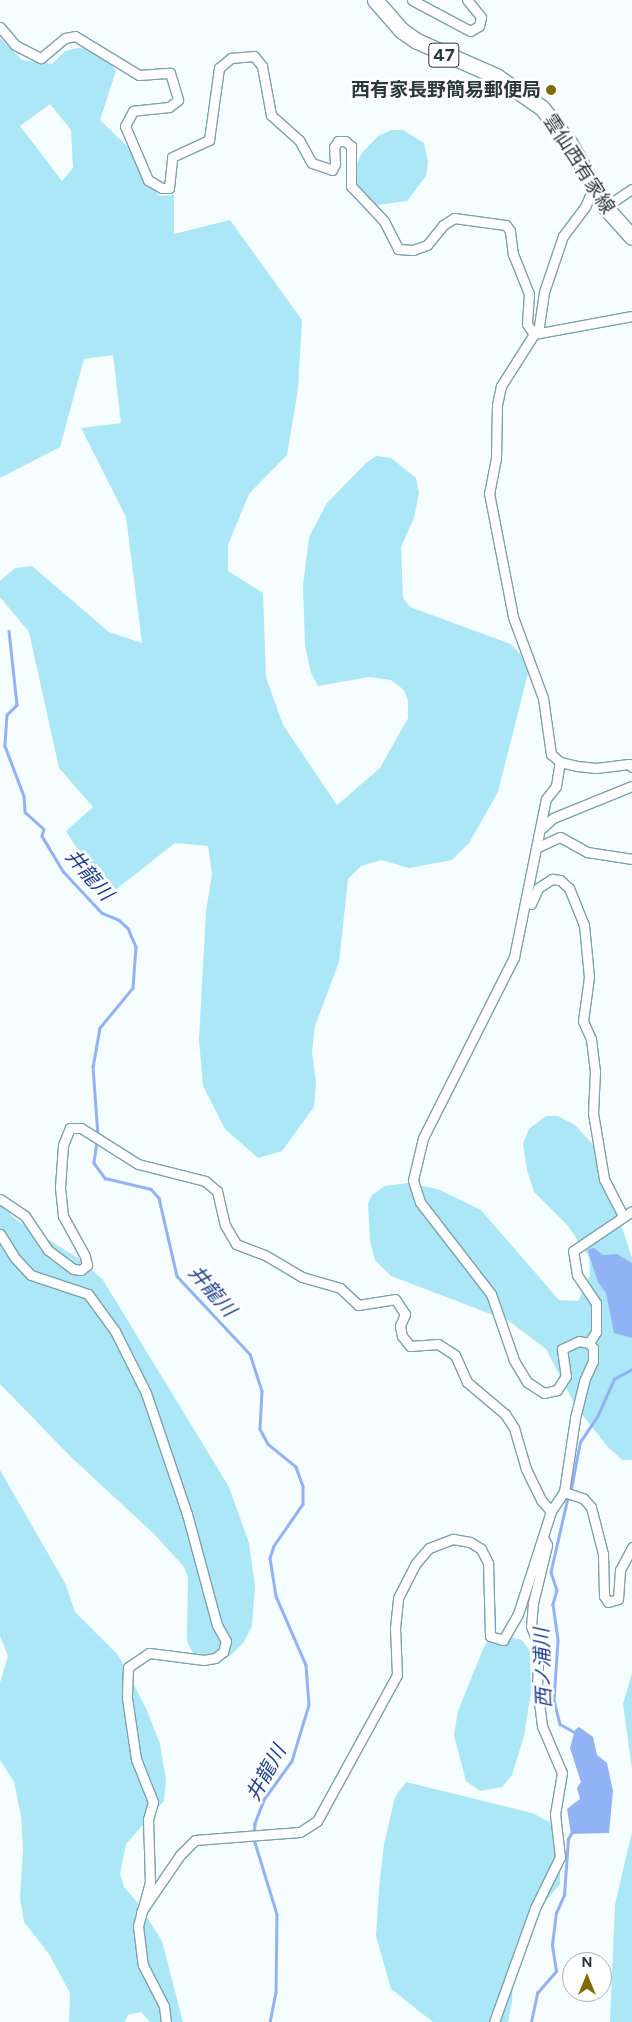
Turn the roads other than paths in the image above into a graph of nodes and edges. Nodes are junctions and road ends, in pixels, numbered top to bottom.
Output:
1 (375, 0) edge
2 (412, 0) edge
3 (467, 0) edge
4 (0, 27) edge
5 (593, 188) junction
6 (632, 189) edge
7 (605, 207) junction
8 (632, 237) edge
9 (632, 316) edge
10 (536, 334) junction
11 (560, 762) junction
12 (632, 767) edge
13 (632, 786) edge
14 (542, 828) junction
15 (536, 848) junction
16 (632, 859) edge
17 (526, 909) junction
18 (0, 1199) edge
19 (632, 1211) edge
20 (623, 1216) junction
21 (0, 1234) edge
22 (590, 1343) junction
23 (564, 1492) junction
24 (551, 1512) junction
25 (543, 1537) junction
26 (632, 1547) edge
27 (141, 1912) junction
28 (166, 2022) edge
29 (494, 2022) edge

1 - 5 main road, 雲仙西有家線 / 47
2 - 3 street
4 - 10 street
5 - 7 main road, 雲仙西有家線 / 47
5 - 10 street
6 - 7 street
7 - 8 main road, 雲仙西有家線 / 47
9 - 10 street
10 - 11 street
11 - 12 street
11 - 14 street
13 - 14 street
14 - 15 street
15 - 16 street
15 - 17 street
17 - 20 street
17 - 22 street
18 - 24 street
19 - 20 street
20 - 22 street
21 - 27 street
22 - 23 street
23 - 24 street
23 - 26 street
24 - 25 street
25 - 27 street
25 - 29 street
27 - 28 street

